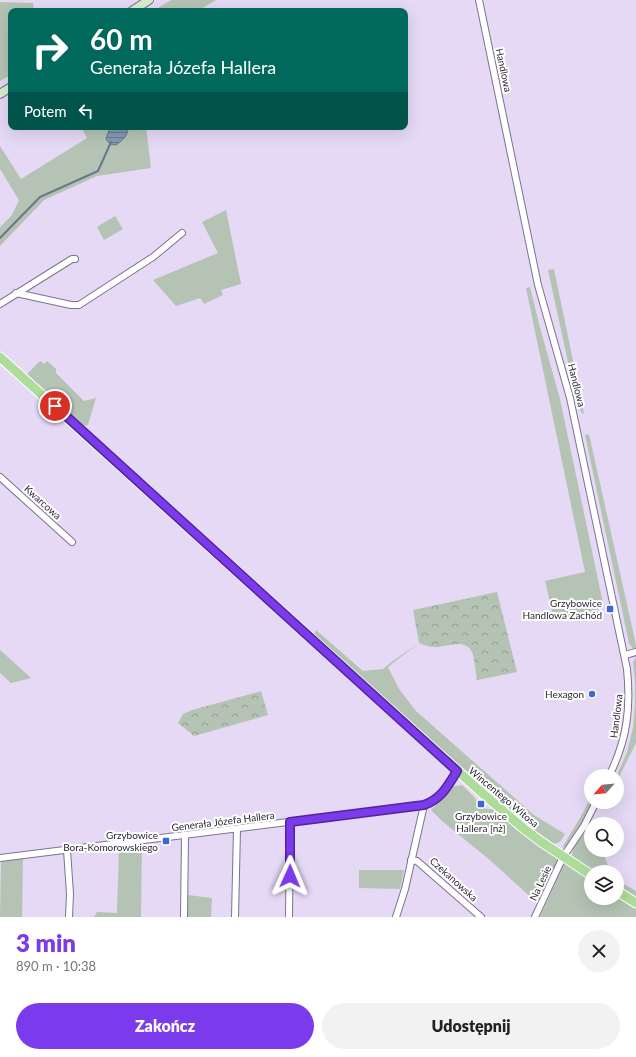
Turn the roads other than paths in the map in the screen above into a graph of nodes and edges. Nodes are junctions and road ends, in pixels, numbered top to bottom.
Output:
1 (150, 0) edge
2 (479, 0) edge
3 (137, 8) edge
4 (182, 233) dead end
5 (75, 259) dead end
6 (16, 293) junction
7 (0, 304) edge
8 (0, 357) edge
9 (0, 477) edge
10 (72, 542) dead end
11 (636, 652) edge
12 (625, 656) junction
13 (613, 769) edge
14 (457, 771) junction
15 (424, 805) junction
16 (592, 809) edge
17 (290, 822) junction
18 (237, 829) junction
19 (185, 836) junction
20 (67, 850) junction
21 (563, 857) junction
22 (0, 858) edge
23 (411, 860) junction
24 (584, 870) edge
25 (624, 895) edge
26 (636, 903) edge
27 (69, 917) edge
28 (184, 917) edge
29 (235, 917) edge
30 (289, 917) edge
31 (396, 917) edge
32 (481, 917) edge
33 (535, 917) edge

1 - 3 main road
2 - 12 street, Handlowa
4 - 6 street
5 - 6 street
6 - 7 street
8 - 14 main road, Wincentego Witosa
9 - 10 street, Kwarcowa
11 - 12 street
12 - 13 street, Handlowa
14 - 15 street, Generała Józefa Hallera
14 - 21 main road, Wincentego Witosa
15 - 17 street, Generała Józefa Hallera
15 - 23 street
16 - 21 street
17 - 18 street, Generała Józefa Hallera
17 - 30 street
18 - 19 street, Generała Józefa Hallera
18 - 29 street
19 - 20 street, Generała Józefa Hallera
19 - 28 street
20 - 22 street, Generała Józefa Hallera
20 - 27 street
21 - 24 main road, Wincentego Witosa
21 - 33 street, Na Lesie
23 - 31 street
23 - 32 street, Czekanowska
25 - 26 main road

